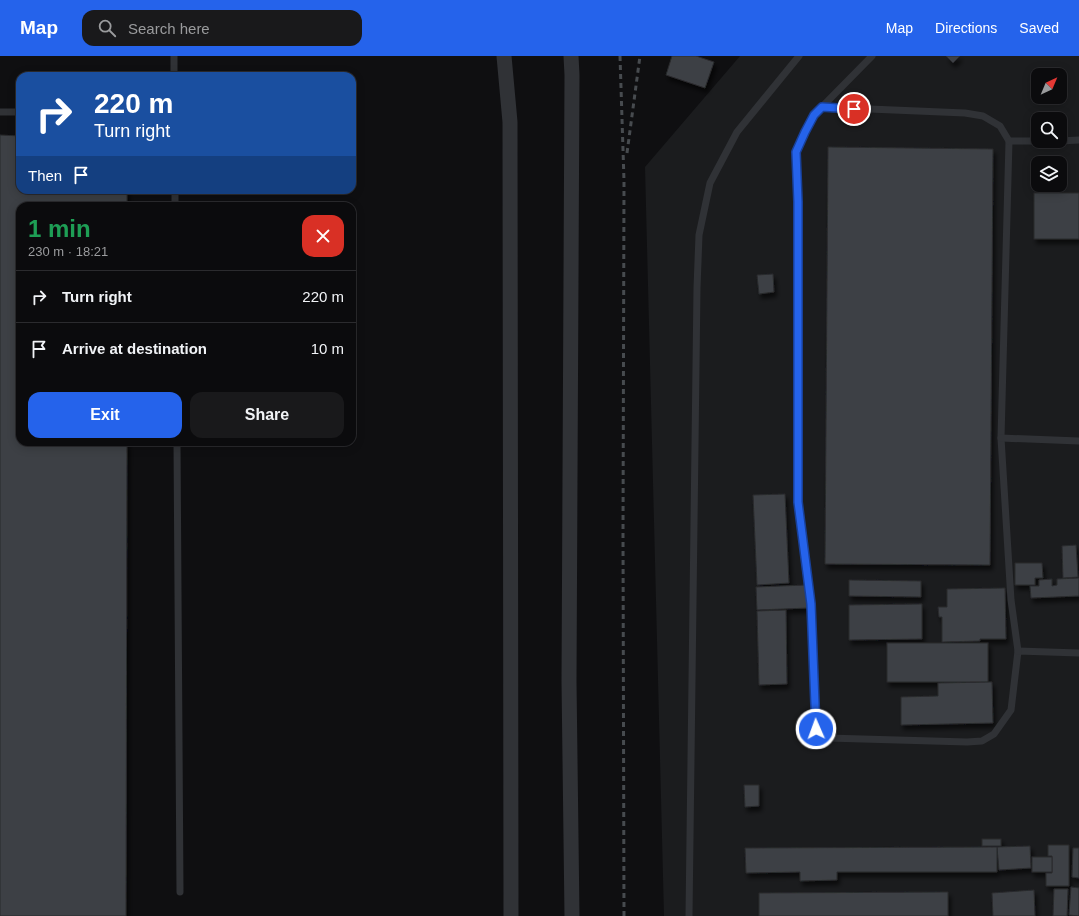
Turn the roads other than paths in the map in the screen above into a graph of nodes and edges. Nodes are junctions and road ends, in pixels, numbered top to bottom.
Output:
1 (174, 56) edge
2 (504, 56) edge
3 (571, 56) edge
4 (799, 56) edge
5 (872, 56) edge
6 (174, 72) edge
7 (822, 107) junction
8 (0, 112) edge
9 (16, 112) edge
10 (1079, 140) edge
11 (1009, 141) junction
12 (1031, 141) edge
13 (1067, 141) edge
14 (1001, 438) junction
15 (1079, 441) edge
16 (177, 446) edge
17 (1018, 651) junction
18 (1079, 653) edge
19 (180, 892) dead end
20 (511, 916) edge
21 (572, 916) edge
22 (689, 916) edge

1 - 6 lane
2 - 20 street
3 - 21 street
4 - 22 lane
5 - 7 lane
7 - 11 lane
7 - 17 lane
8 - 9 lane
10 - 13 lane
11 - 12 lane
11 - 14 lane
14 - 15 lane
14 - 17 lane
16 - 19 lane
17 - 18 lane

